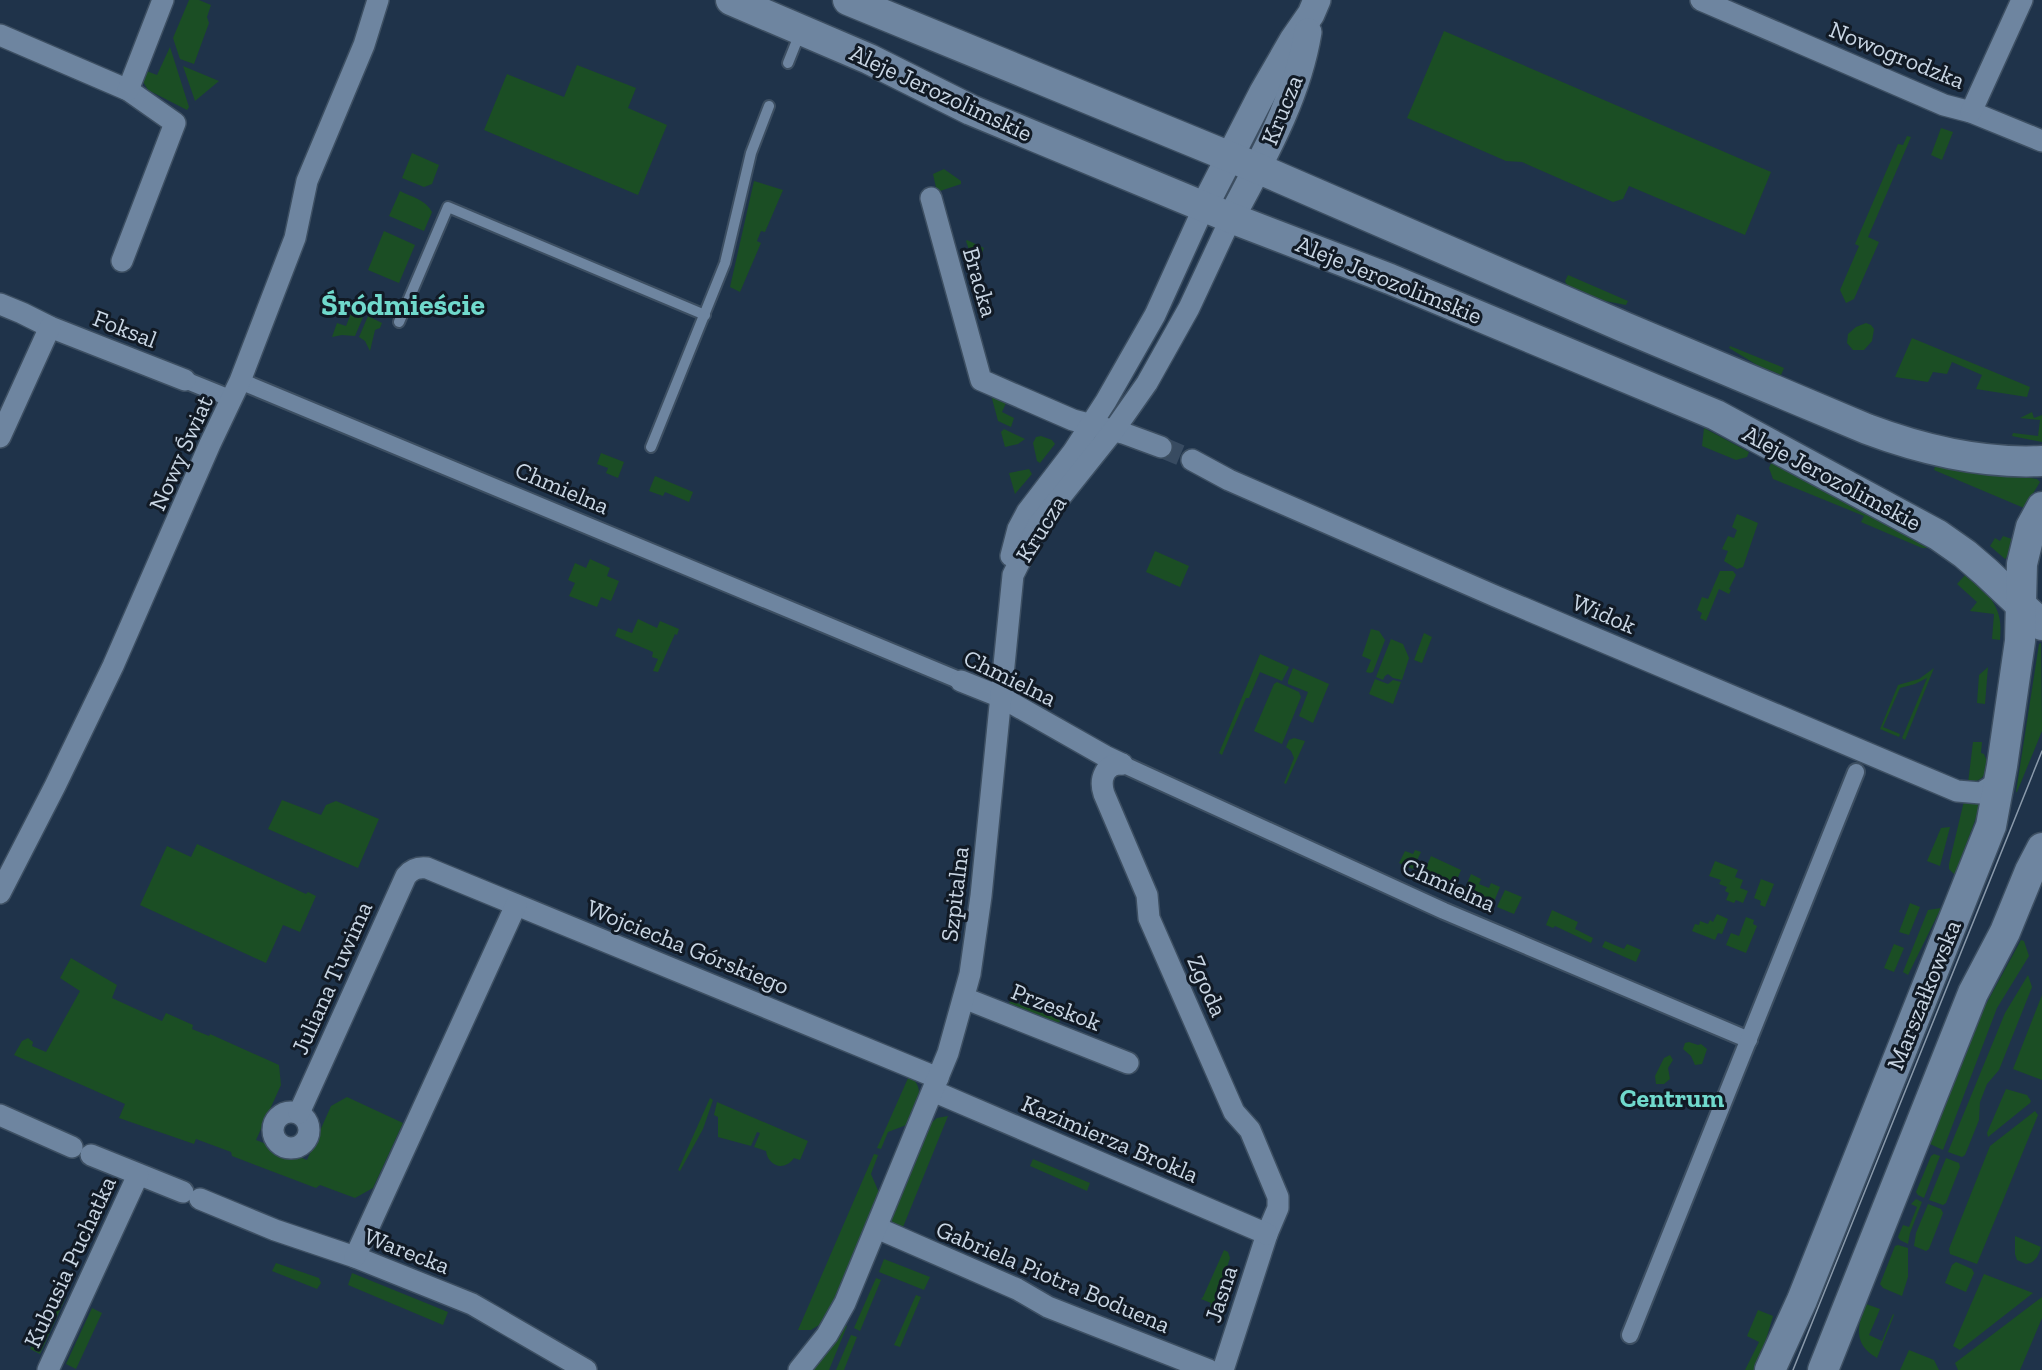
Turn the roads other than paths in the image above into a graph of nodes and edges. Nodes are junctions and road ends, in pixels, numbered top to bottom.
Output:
1 (163, 0) edge
2 (731, 0) edge
3 (848, 0) edge
4 (1701, 0) edge
5 (2022, 0) edge
6 (371, 6) edge
7 (1314, 7) edge
8 (802, 30) junction
9 (0, 35) edge
10 (788, 63) dead end
11 (128, 90) junction
12 (769, 106) dead end
13 (1971, 112) junction
14 (2042, 141) edge
15 (1230, 157) junction
16 (1257, 168) junction
17 (931, 198) dead end
18 (1218, 213) junction
19 (122, 261) dead end
20 (0, 304) edge
21 (705, 315) junction
22 (399, 322) dead end
23 (50, 327) junction
24 (184, 380) joint
25 (236, 390) junction
26 (1090, 425) junction
27 (1114, 430) junction
28 (0, 437) edge
29 (651, 447) dead end
30 (1161, 447) tunnel mouth
31 (1192, 460) tunnel mouth
32 (2042, 461) edge
33 (2042, 507) edge
34 (1013, 574) junction
35 (2032, 615) edge
36 (961, 681) joint
37 (1001, 697) junction
38 (1122, 764) junction
39 (1856, 772) dead end
40 (2000, 782) junction
41 (2042, 848) edge
42 (417, 868) joint
43 (0, 893) edge
44 (516, 905) junction
45 (964, 998) junction
46 (1749, 1040) junction
47 (1128, 1063) dead end
48 (935, 1085) junction
49 (299, 1113) dead end
50 (0, 1115) edge
51 (138, 1175) junction
52 (877, 1228) junction
53 (1267, 1234) junction
54 (354, 1257) junction
55 (1630, 1335) dead end
56 (48, 1370) edge
57 (586, 1370) edge
58 (799, 1370) edge
59 (1209, 1370) edge
60 (1223, 1370) edge
61 (1770, 1370) edge
62 (1823, 1370) edge

1 - 11 street
2 - 8 main road, Aleje Jerozolimskie
3 - 15 main road, Aleje Jerozolimskie
4 - 13 street, Nowogrodzka
5 - 13 street
6 - 25 street, Nowy Świat
7 - 15 street, Krucza
7 - 16 street, Krucza
8 - 10 lane
8 - 18 main road, Aleje Jerozolimskie
9 - 11 street
11 - 19 street
12 - 21 lane
13 - 14 street, Nowogrodzka
15 - 16 main road, Aleje Jerozolimskie
15 - 18 street, Krucza
16 - 18 street, Krucza
16 - 32 main road, Aleje Jerozolimskie
17 - 26 street, Bracka
18 - 26 street, Krucza
18 - 27 street, Krucza
18 - 35 main road, Aleje Jerozolimskie
20 - 23 street, Foksal
21 - 22 lane
21 - 29 lane
23 - 24 street, Foksal
23 - 28 street
24 - 25 street, Foksal
25 - 36 street, Chmielna
25 - 43 street, Nowy Świat
26 - 27 street
26 - 34 street, Krucza
27 - 30 street
27 - 34 street, Krucza
31 - 40 street, Widok
33 - 35 main road, Marszałkowska
34 - 37 street
35 - 40 main road, Marszałkowska
36 - 37 street, Chmielna
37 - 38 street, Chmielna
37 - 45 street, Szpitalna
38 - 46 street, Chmielna
38 - 53 street, Zgoda
39 - 46 street
40 - 61 main road, Marszałkowska
41 - 62 main road, Marszałkowska
42 - 44 street, Wojciecha Górskiego
42 - 49 street, Juliana Tuwima
44 - 48 street, Wojciecha Górskiego
44 - 54 street
45 - 47 street, Przeskok
45 - 48 street, Szpitalna
46 - 55 street
48 - 52 street, Szpitalna
48 - 53 street, Kazimierza Brokla
50 - 51 street, Warecka
51 - 54 street, Warecka
51 - 56 street, Kubusia Puchatka
52 - 58 street, Szpitalna
52 - 59 street, Gabriela Piotra Boduena
53 - 60 street, Jasna
54 - 57 street, Warecka

